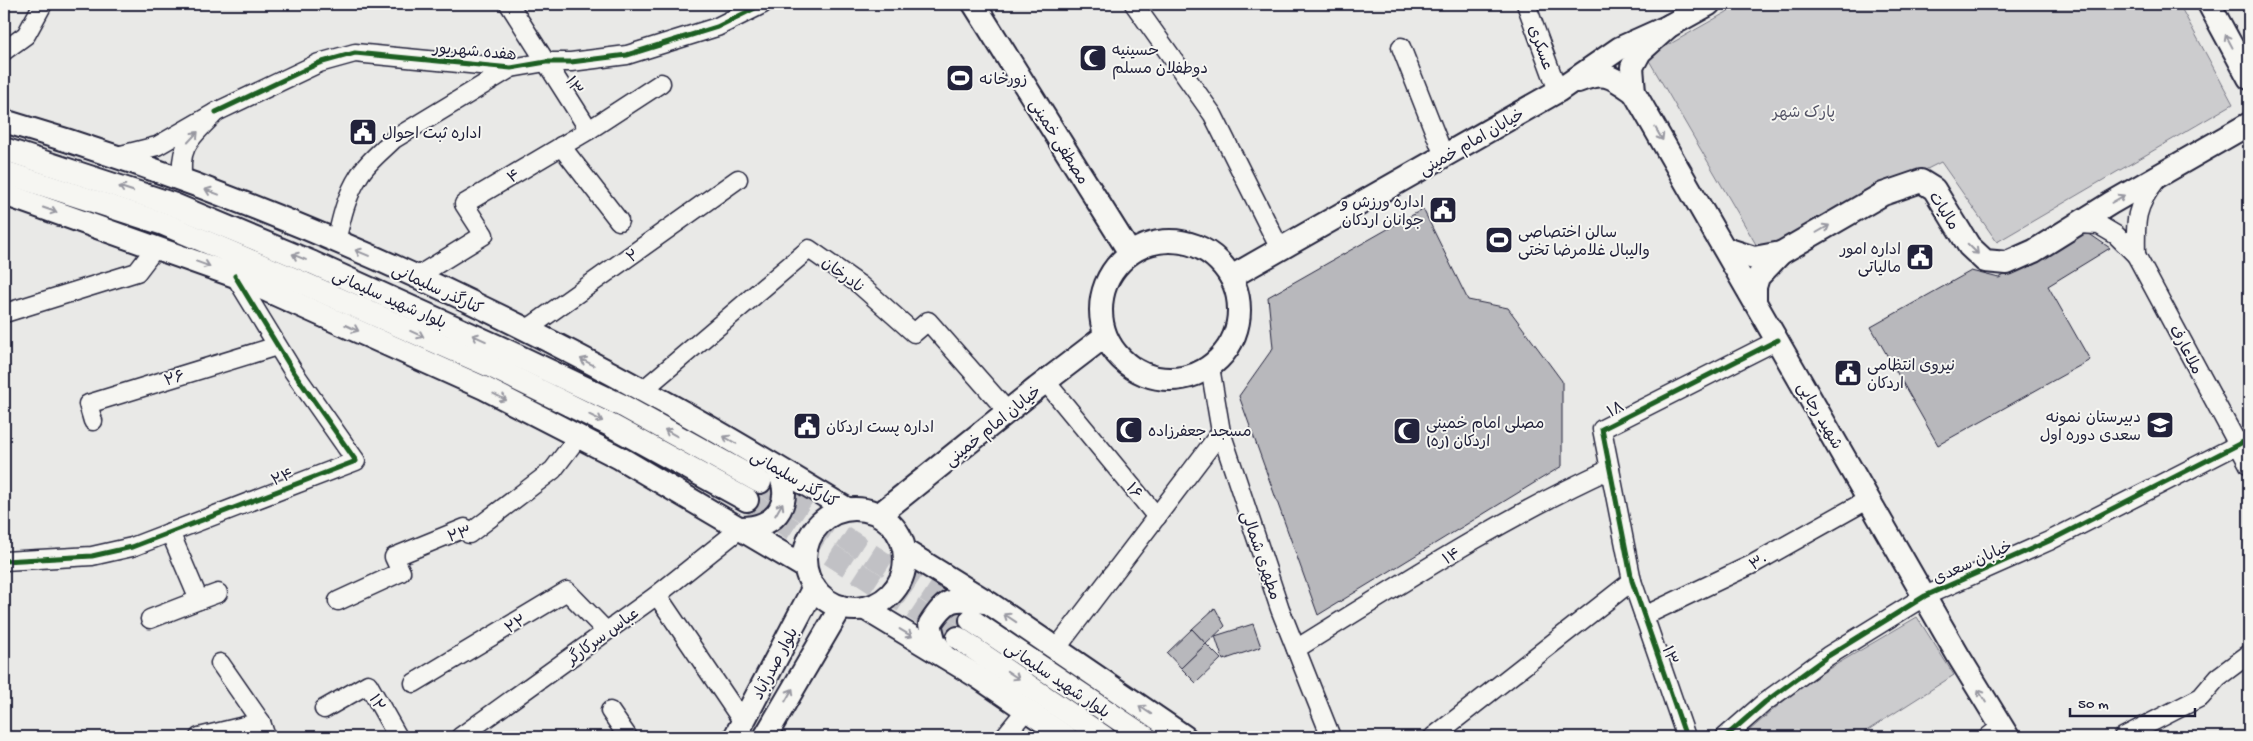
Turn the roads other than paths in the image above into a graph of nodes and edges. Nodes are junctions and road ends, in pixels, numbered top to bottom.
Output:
1 (43, 4) edge
2 (509, 4) edge
3 (763, 4) edge
4 (974, 4) edge
5 (1134, 4) edge
6 (1526, 4) edge
7 (1709, 4) edge
8 (2210, 4) edge
9 (1669, 26) junction
10 (1401, 47) dead end
11 (4, 51) edge
12 (546, 62) junction
13 (511, 68) junction
14 (2249, 78) edge
15 (661, 83) dead end
16 (1564, 87) junction
17 (1634, 92) junction
18 (216, 112) junction
19 (4, 121) edge
20 (2249, 124) edge
21 (589, 130) junction
22 (561, 146) junction
23 (4, 149) edge
24 (117, 156) junction
25 (1444, 156) junction
26 (4, 172) edge
27 (2161, 174) junction
28 (738, 179) dead end
29 (182, 181) junction
30 (4, 194) edge
31 (619, 221) dead end
32 (2077, 224) junction
33 (336, 242) junction
34 (156, 247) junction
35 (1280, 249) junction
36 (1726, 249) junction
37 (1130, 253) junction
38 (1781, 254) junction
39 (2136, 255) junction
40 (235, 276) junction
41 (416, 277) junction
42 (1231, 277) junction
43 (1755, 301) junction
44 (5, 313) dead end
45 (526, 330) junction
46 (1105, 336) junction
47 (1778, 340) junction
48 (277, 346) junction
49 (1210, 367) junction
50 (1046, 382) junction
51 (643, 390) junction
52 (1008, 412) junction
53 (93, 421) dead end
54 (1221, 432) junction
55 (578, 437) junction
56 (2244, 441) edge
57 (2249, 464) edge
58 (1610, 469) junction
59 (761, 483) junction
60 (1869, 499) junction
61 (847, 509) junction
62 (880, 514) junction
63 (1157, 517) junction
64 (741, 528) junction
65 (170, 532) junction
66 (905, 551) junction
67 (4, 560) edge
68 (805, 567) junction
69 (1632, 581) junction
70 (814, 587) junction
71 (218, 594) dead end
72 (657, 595) junction
73 (1925, 596) junction
74 (199, 600) junction
75 (338, 601) dead end
76 (989, 603) junction
77 (841, 607) junction
78 (864, 608) junction
79 (1644, 616) junction
80 (150, 620) dead end
81 (606, 632) junction
82 (1056, 649) junction
83 (1296, 649) junction
84 (2249, 654) edge
85 (944, 656) junction
86 (220, 663) dead end
87 (414, 684) dead end
88 (324, 709) dead end
89 (1026, 710) junction
90 (610, 711) dead end
91 (739, 729) edge
92 (264, 730) edge
93 (1999, 734) edge
94 (200, 737) edge
95 (398, 737) edge
96 (460, 737) edge
97 (628, 737) edge
98 (765, 737) edge
99 (1004, 737) edge
100 (1066, 737) edge
101 (1104, 737) edge
102 (1144, 737) edge
103 (1185, 737) edge
104 (1331, 737) edge
105 (1433, 737) edge
106 (1686, 737) edge
107 (1725, 737) edge
108 (2123, 737) edge

1 - 11 street
2 - 12 street, ۱۳
3 - 12 street, هفده شهریور
4 - 37 main road, مصطفی خمینی
5 - 35 street
6 - 16 street, عسکری
7 - 9 main road, خیابان امام خمینی
14 -> 8 main road
9 - 16 main road, خیابان امام خمینی
9 - 17 main road
10 - 25 street
12 - 13 street, هفده شهریور
12 - 21 street, ۱۳
13 - 18 street, هفده شهریور
13 - 33 street, هفده شهریور
15 - 21 street, ۴
16 - 17 main road
16 - 25 main road, خیابان امام خمینی
17 -> 36 main road, شهید رجایی
18 - 24 street, هفده شهریور
29 -> 18 street
19 - 24 main road, کنارگذر سلیمانی
20 - 27 main road
21 - 22 street, ۴
22 - 31 street
22 - 41 street, ۴
59 -> 23 main road, بلوار شهید سلیمانی
24 - 29 main road, کنارگذر سلیمانی
25 - 35 main road, خیابان امام خمینی
26 -> 59 main road, بلوار شهید سلیمانی
32 -> 27 main road
27 - 39 street
28 - 45 street, ۲
33 -> 29 main road, کنارگذر سلیمانی
30 -> 34 main road
38 -> 32 main road, مالیات
32 - 39 street
41 -> 33 main road, کنارگذر سلیمانی
34 -> 40 main road
34 - 44 street
35 - 42 main road, خیابان امام خمینی
36 - 38 main road
36 - 43 main road, شهید رجایی
37 - 42 main road
37 - 46 main road
38 - 43 main road
39 - 56 street, ملاعارف
40 - 48 street, ۲۴
40 -> 55 main road
41 - 45 main road, کنارگذر سلیمانی
42 - 49 main road
43 - 47 main road, شهید رجایی
51 -> 45 main road, کنارگذر سلیمانی
46 - 49 main road
46 - 50 main road, خیابان امام خمینی
47 - 58 street, ۱۸
47 - 60 main road, شهید رجایی
48 - 53 street, ۲۶
48 - 65 street, ۲۴
49 - 54 street, مطهری شمالی
50 - 52 main road, خیابان امام خمینی
50 - 63 street, ۱۶
51 - 52 street, نادرخان
59 -> 51 main road, کنارگذر سلیمانی
52 - 62 main road, خیابان امام خمینی
54 - 63 street, ۱۶
54 - 83 street, مطهری شمالی
55 - 64 main road
55 - 75 street, ۲۳
56 - 57 street, ملاعارف
56 - 73 street, خیابان سعدی
58 - 69 street, ۱۸
58 - 83 street, ۱۴
59 - 61 main road, کنارگذر سلیمانی
64 -> 59 main road
60 - 73 main road, شهید رجایی
60 - 79 street, ۳۰
61 - 62 main road
61 - 68 main road
62 - 66 main road
63 - 82 street
64 - 68 main road
64 - 72 street, عباس سرکارگر
65 - 67 street, ۲۴
65 - 74 street
66 - 76 main road
66 - 78 main road
68 - 70 main road
69 - 79 street, ۱۳
69 - 105 street
70 - 77 main road
70 - 91 main road, بلوار صدرآباد
71 - 74 street
72 - 81 street, عباس سرکارگر
72 - 91 street
93 -> 73 main road, شهید رجایی
73 - 107 street, خیابان سعدی
74 - 80 street
82 -> 76 main road
76 - 85 main road
77 - 78 main road
98 -> 77 main road, بلوار صدرآباد
78 -> 85 main road
79 - 106 street, ۱۳
81 - 87 street, ۲۲
81 - 96 street, عباس سرکارگر
103 -> 82 main road
83 - 104 street, مطهری شمالی
84 - 108 street
85 - 89 main road
86 - 92 street
88 - 95 street, ۱۲
89 - 99 street
89 - 100 main road
90 - 97 street
92 - 94 street
102 -> 101 main road, بلوار شهید سلیمانی

